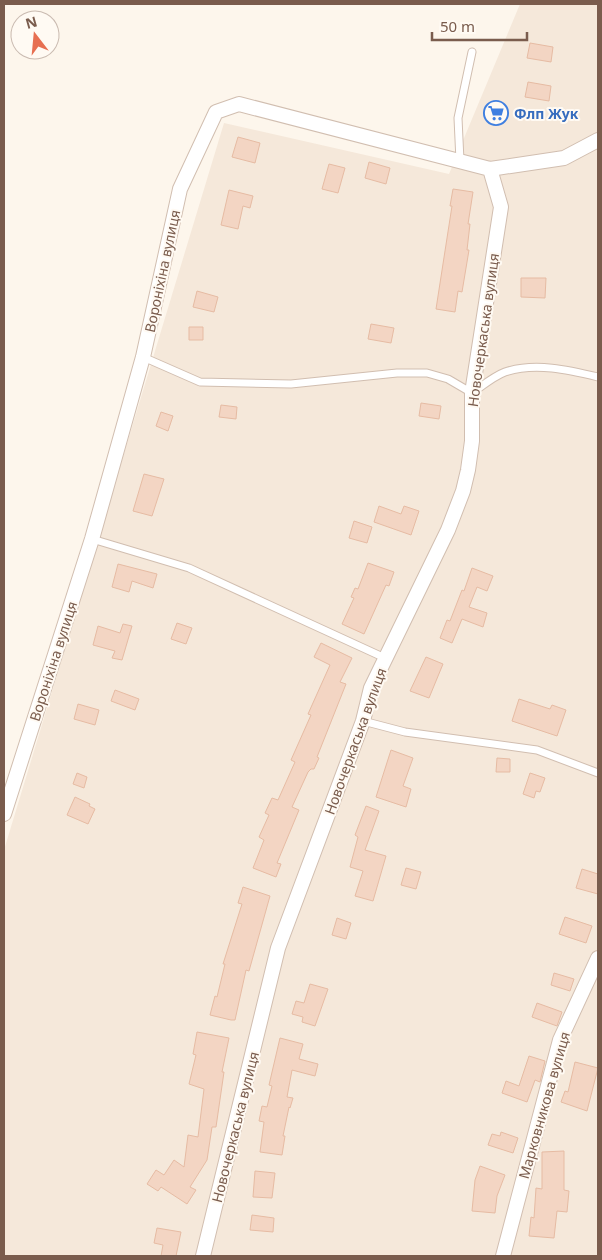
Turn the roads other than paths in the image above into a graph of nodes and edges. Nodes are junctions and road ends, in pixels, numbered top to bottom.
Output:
1 (472, 52) dead end
2 (598, 140) edge
3 (460, 162) junction
4 (490, 169) junction
5 (143, 357) junction
6 (598, 377) edge
7 (472, 393) junction
8 (92, 539) junction
9 (385, 658) junction
10 (363, 721) junction
11 (598, 773) edge
12 (4, 814) edge
13 (598, 958) edge
14 (203, 1256) edge
15 (503, 1256) edge

1 - 3 lane
2 - 4 street, Вороніхіна вулиця
3 - 4 street, Вороніхіна вулиця
3 - 5 street, Вороніхіна вулиця
4 - 7 street, Новочеркаська вулиця
5 - 7 lane
5 - 8 street, Вороніхіна вулиця
6 - 7 lane
7 - 9 street, Новочеркаська вулиця
8 - 9 lane
8 - 12 street, Вороніхіна вулиця
9 - 10 street, Новочеркаська вулиця
10 - 11 lane
10 - 14 street, Новочеркаська вулиця
13 - 15 street, Марковникова вулиця

